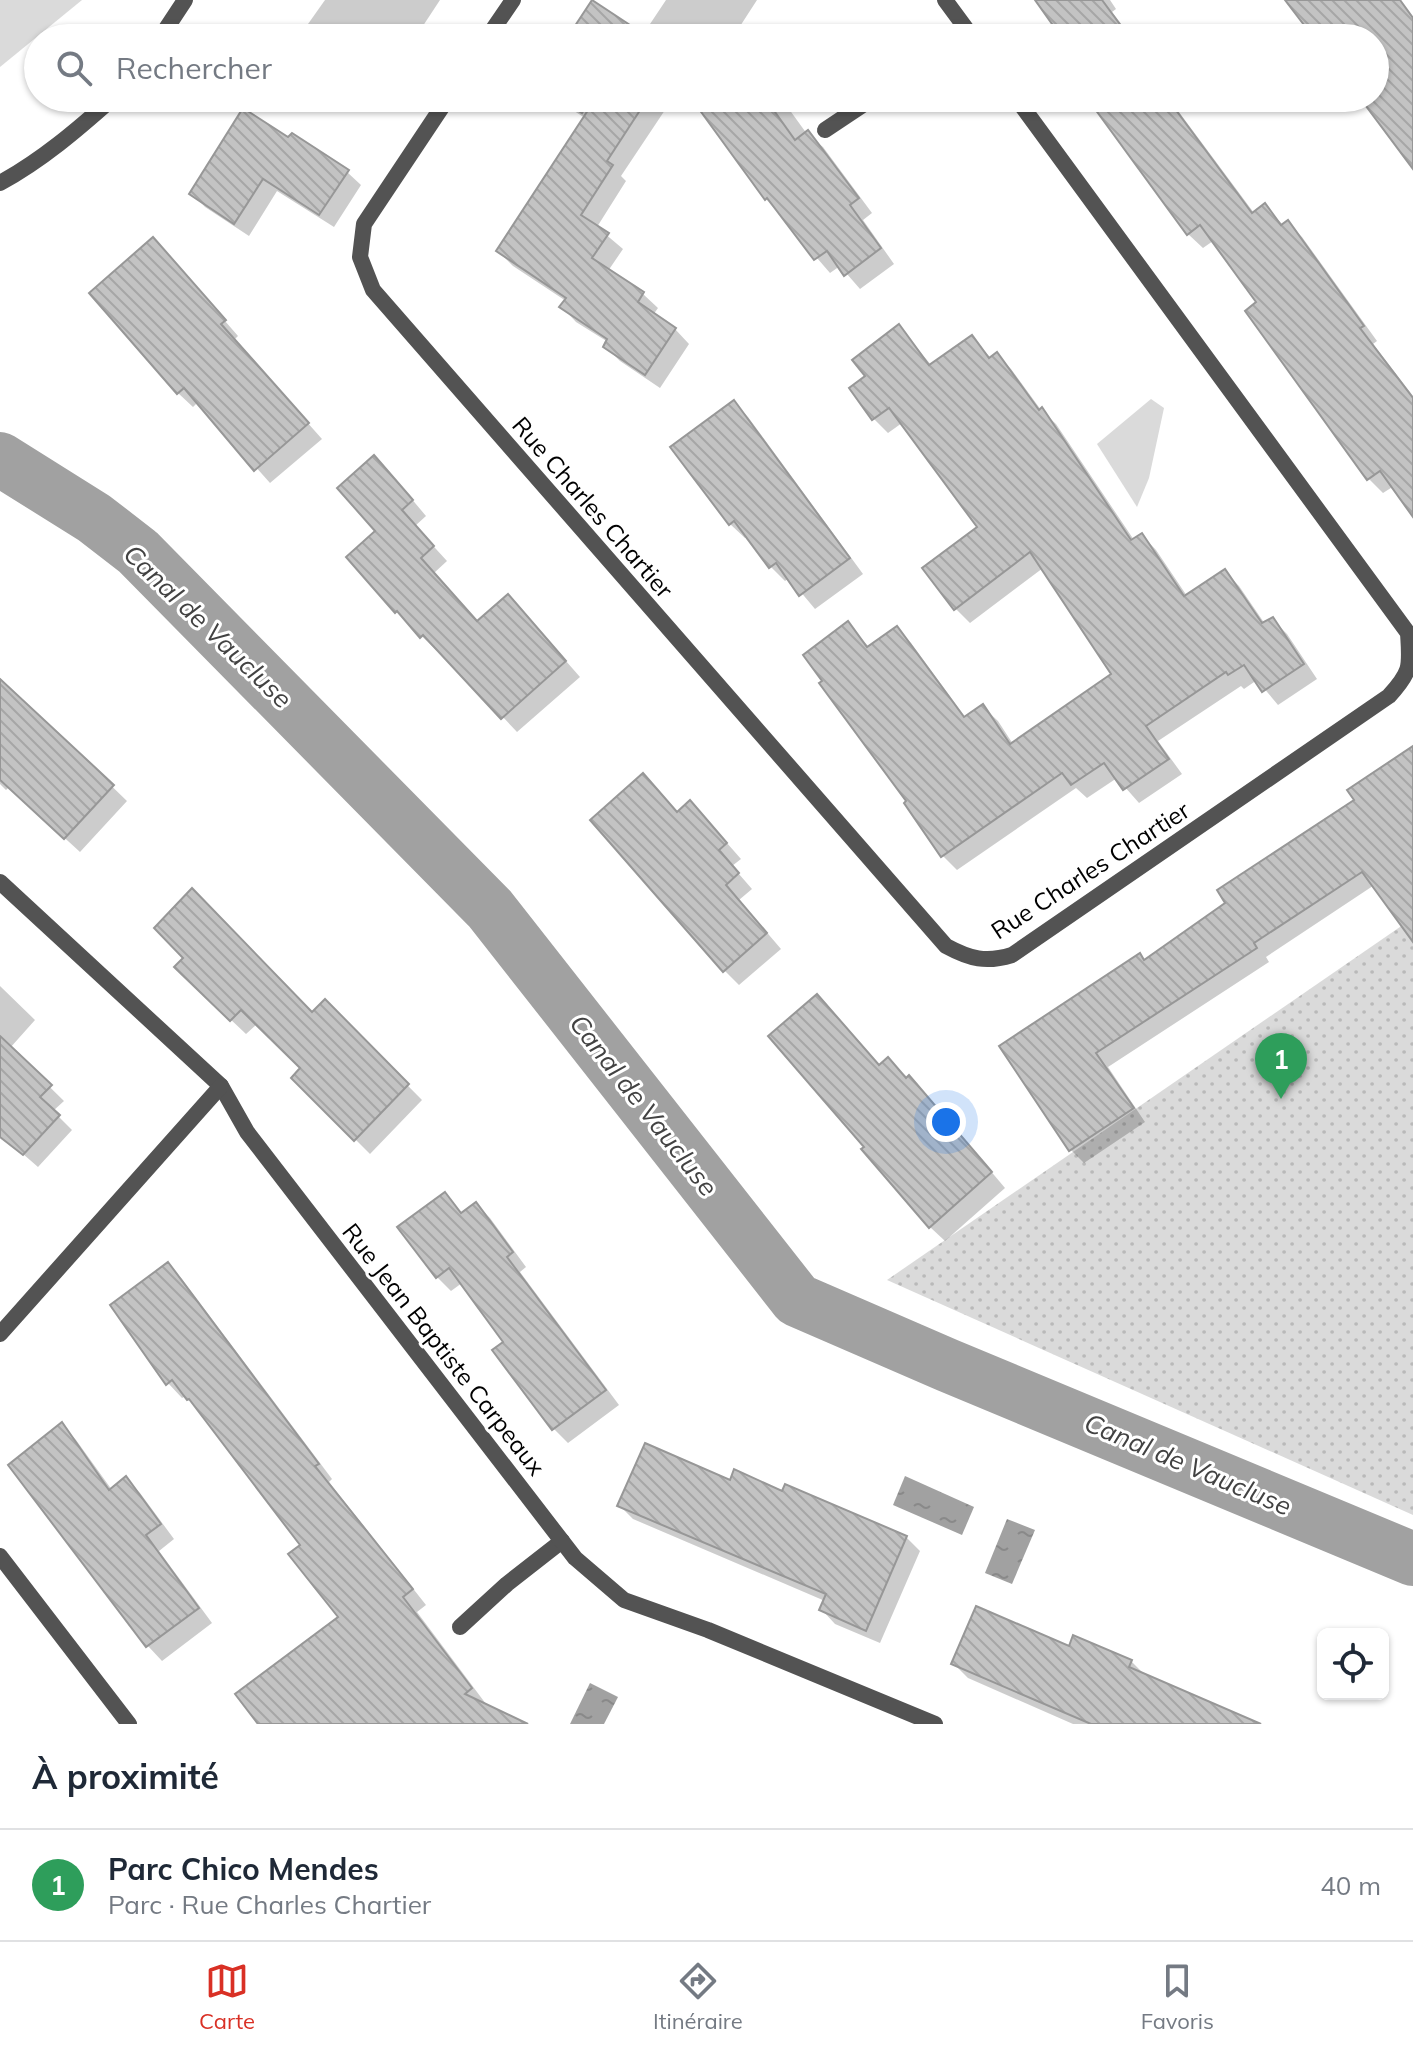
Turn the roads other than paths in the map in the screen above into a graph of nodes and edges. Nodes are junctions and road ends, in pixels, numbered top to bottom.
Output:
1 (185, 0) edge
2 (513, 0) edge
3 (945, 0) edge
4 (169, 24) edge
5 (497, 24) edge
6 (959, 24) edge
7 (98, 112) edge
8 (439, 112) edge
9 (852, 112) edge
10 (1026, 112) edge
11 (825, 130) dead end
12 (0, 183) edge
13 (0, 882) edge
14 (221, 1086) junction
15 (0, 1334) edge
16 (562, 1541) junction
17 (0, 1556) edge
18 (460, 1627) dead end
19 (129, 1724) edge
20 (935, 1724) edge

1 - 4 street
2 - 5 street
3 - 6 street
7 - 12 street
8 - 10 street, Rue Charles Chartier
9 - 11 street
13 - 14 street, Rue Jean Baptiste Carpeaux
14 - 15 street
14 - 16 street, Rue Jean Baptiste Carpeaux
16 - 18 street
16 - 20 street, Rue Jean Baptiste Carpeaux
17 - 19 street

